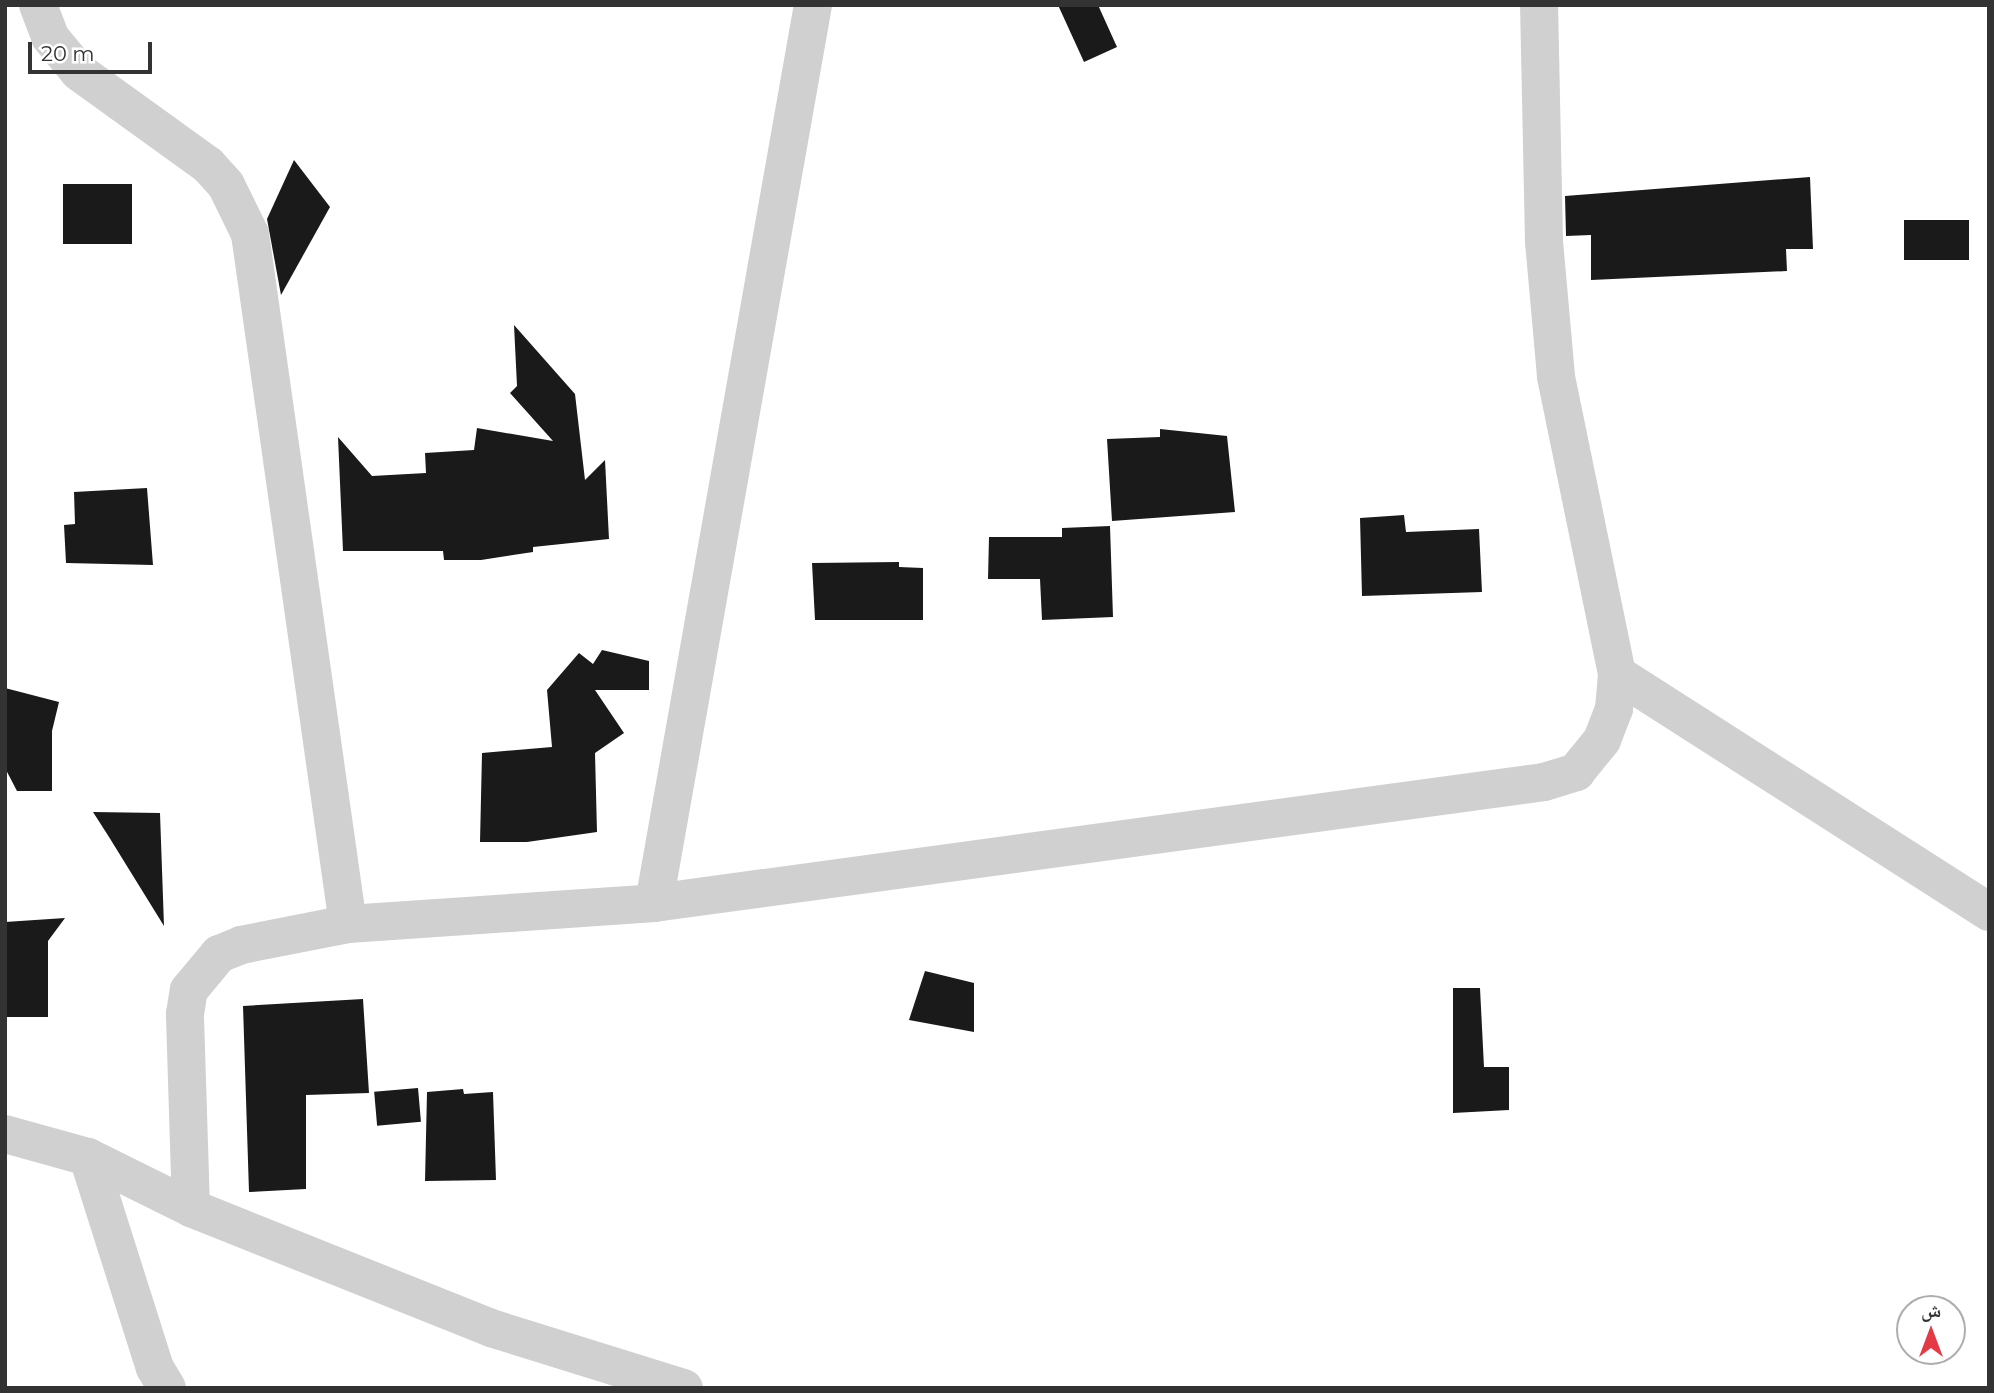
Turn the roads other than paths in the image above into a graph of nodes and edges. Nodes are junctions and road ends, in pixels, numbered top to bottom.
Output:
1 (38, 5) edge
2 (813, 5) edge
3 (1539, 5) edge
4 (1617, 674) junction
5 (654, 903) junction
6 (1989, 912) edge
7 (348, 924) junction
8 (5, 1134) edge
9 (88, 1157) junction
10 (191, 1208) junction
11 (167, 1388) edge
12 (684, 1388) edge

1 - 7 street
2 - 5 street
3 - 4 street
4 - 5 street
4 - 6 street
5 - 7 street
7 - 10 street
8 - 9 street
9 - 10 street
9 - 11 street
10 - 12 street

